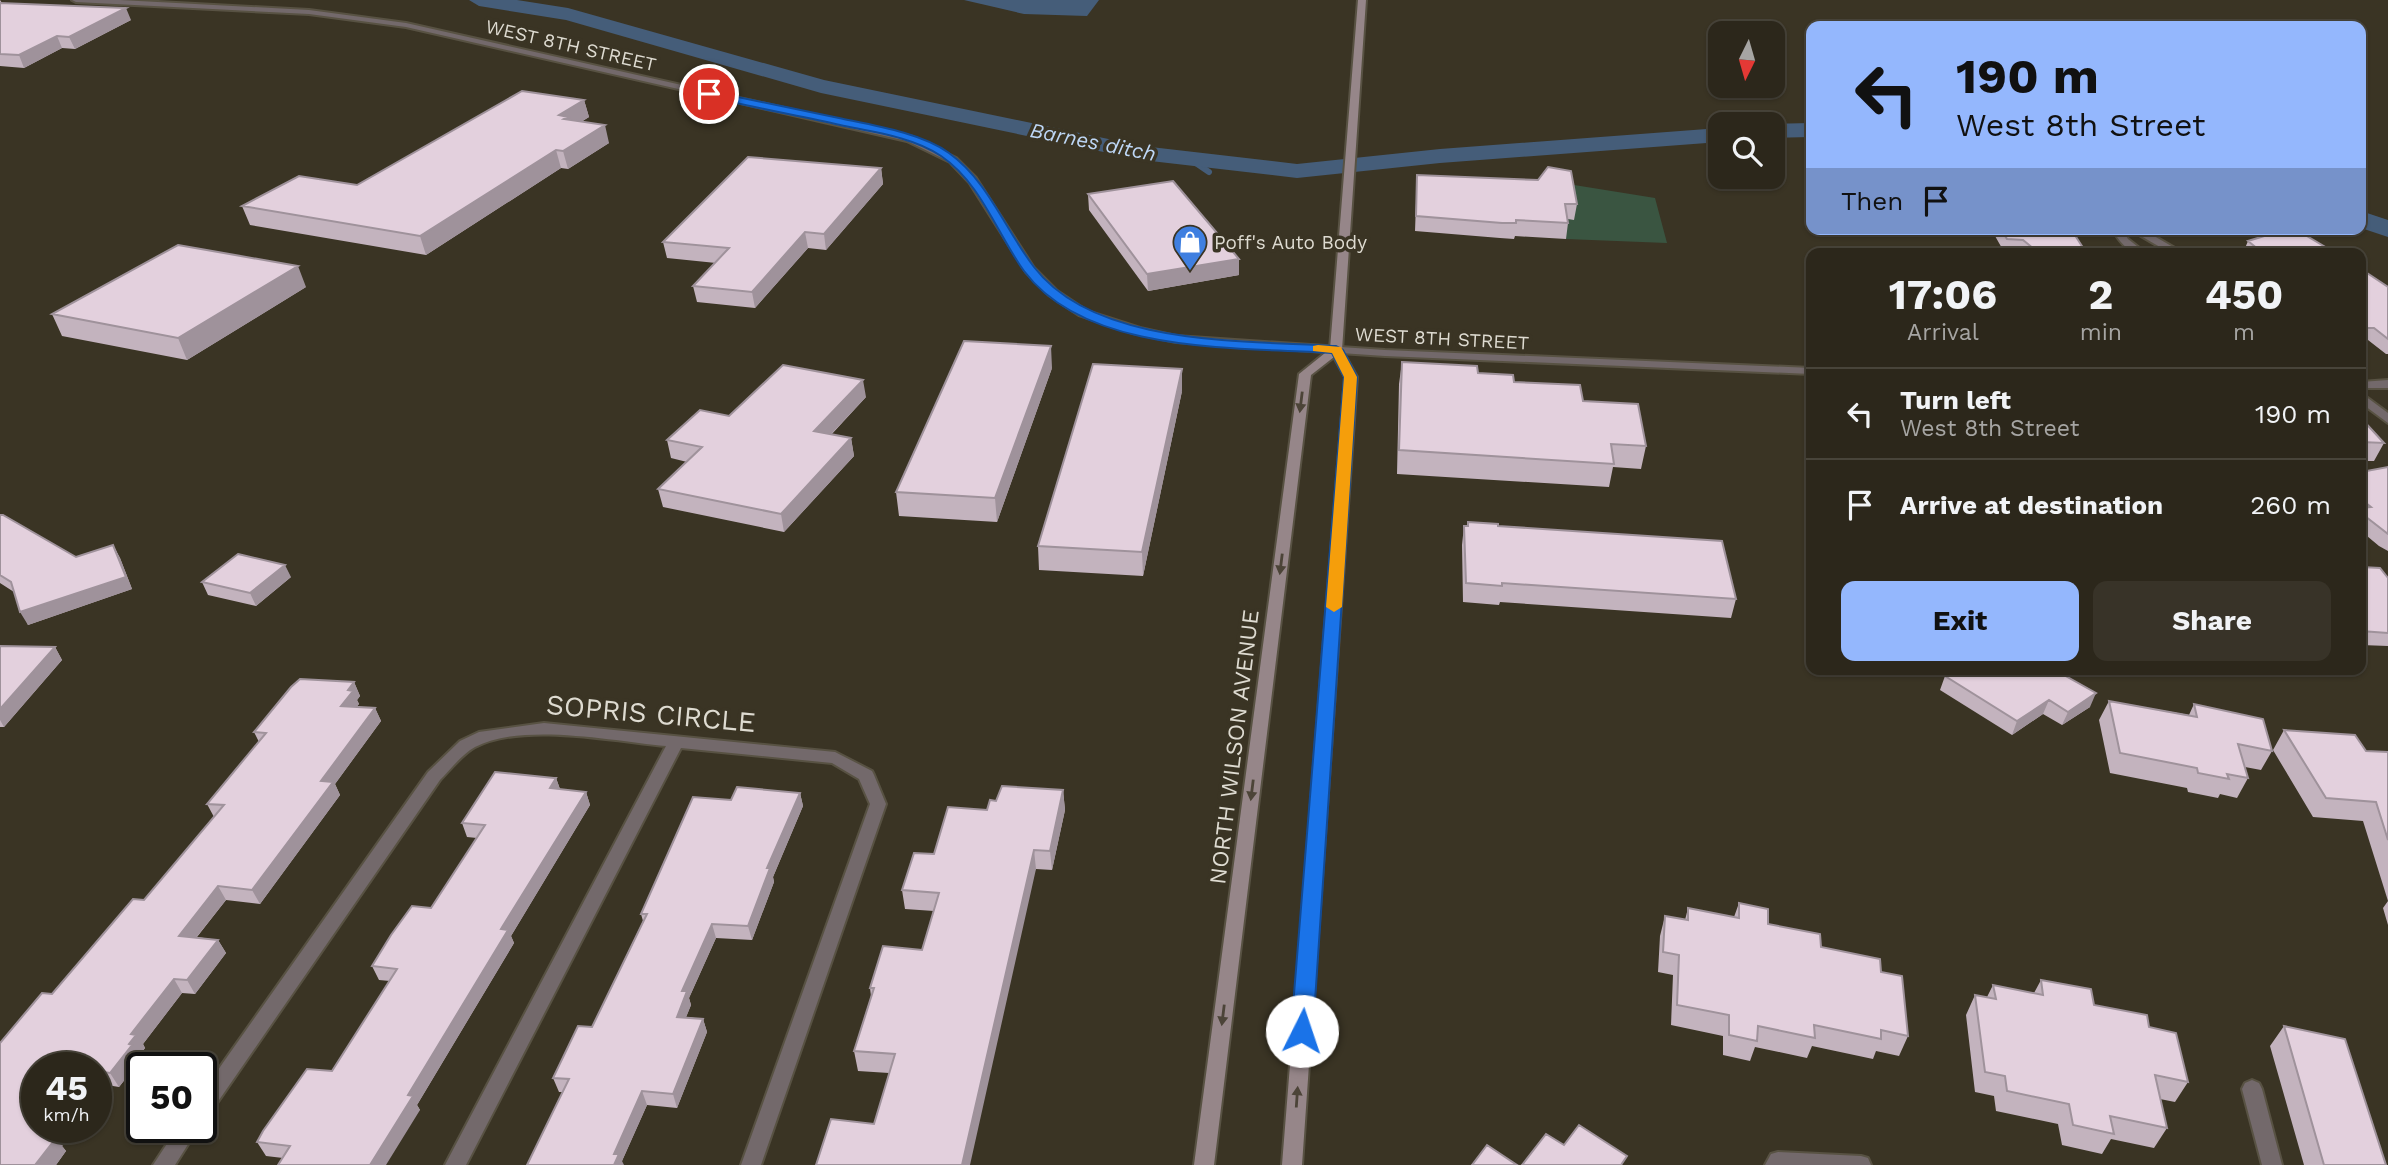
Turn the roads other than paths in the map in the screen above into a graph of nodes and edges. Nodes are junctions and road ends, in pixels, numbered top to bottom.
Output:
1 (76, 0) edge
2 (1362, 0) edge
3 (2121, 235) edge
4 (2145, 235) edge
5 (2134, 248) edge
6 (2169, 248) edge
7 (1336, 350) junction
8 (1806, 371) edge
9 (2388, 384) edge
10 (2366, 385) edge
11 (2366, 401) edge
12 (2388, 419) edge
13 (676, 742) junction
14 (217, 1087) edge
15 (2252, 1089) dead end
16 (178, 1143) edge
17 (163, 1165) edge
18 (455, 1165) edge
19 (751, 1165) edge
20 (1204, 1165) edge
21 (1292, 1165) edge
22 (1775, 1165) edge
23 (1861, 1165) edge
24 (2272, 1165) edge

1 - 7 street, WEST 8TH STREET
2 - 7 main road
3 - 5 street
4 - 6 street
7 - 8 street, WEST 8TH STREET
7 -> 20 main road, NORTH WILSON AVENUE
21 -> 7 main road
9 - 10 street
11 - 12 street
13 - 14 street, SOPRIS CIRCLE
13 - 18 street
13 - 19 street, SOPRIS CIRCLE
15 - 24 street
16 - 17 street
22 - 23 street

